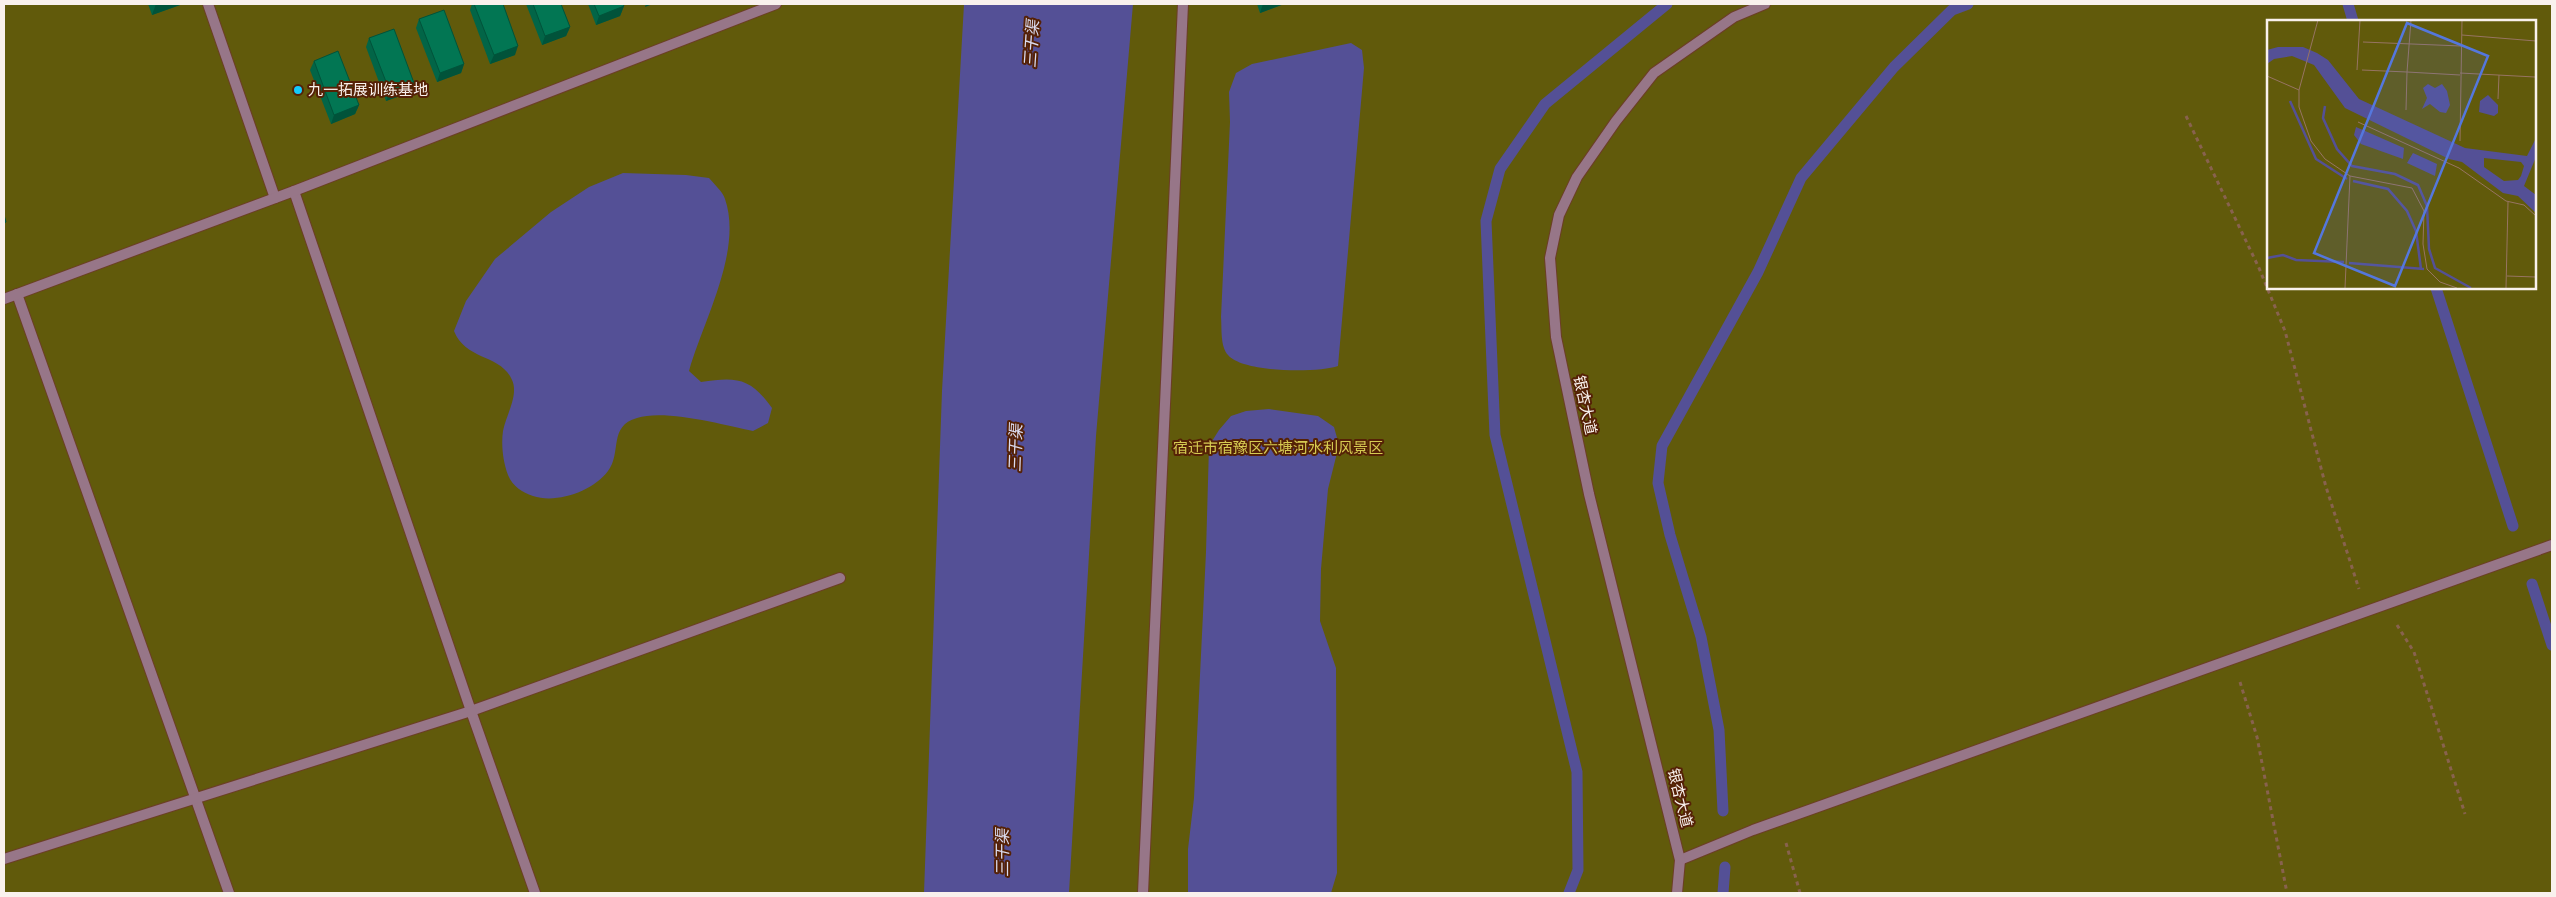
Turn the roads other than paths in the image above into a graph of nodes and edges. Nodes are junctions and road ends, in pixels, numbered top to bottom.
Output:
1 (208, 4) edge
2 (776, 4) edge
3 (1183, 4) edge
4 (1765, 4) edge
5 (294, 191) junction
6 (275, 198) junction
7 (17, 294) junction
8 (4, 299) edge
9 (2552, 545) edge
10 (840, 578) dead end
11 (471, 711) junction
12 (196, 798) junction
13 (4, 859) edge
14 (1680, 860) junction
15 (229, 893) edge
16 (535, 893) edge
17 (1143, 893) edge
18 (1677, 893) edge

1 - 6 street
2 - 5 street
3 - 17 street
4 - 14 street, 银杏大道
5 - 6 street
5 - 11 street
6 - 7 street
7 - 8 street
7 - 12 street
9 - 14 street
10 - 11 street
11 - 12 street
11 - 16 street
12 - 13 street
12 - 15 street
14 - 18 street, 银杏大道

